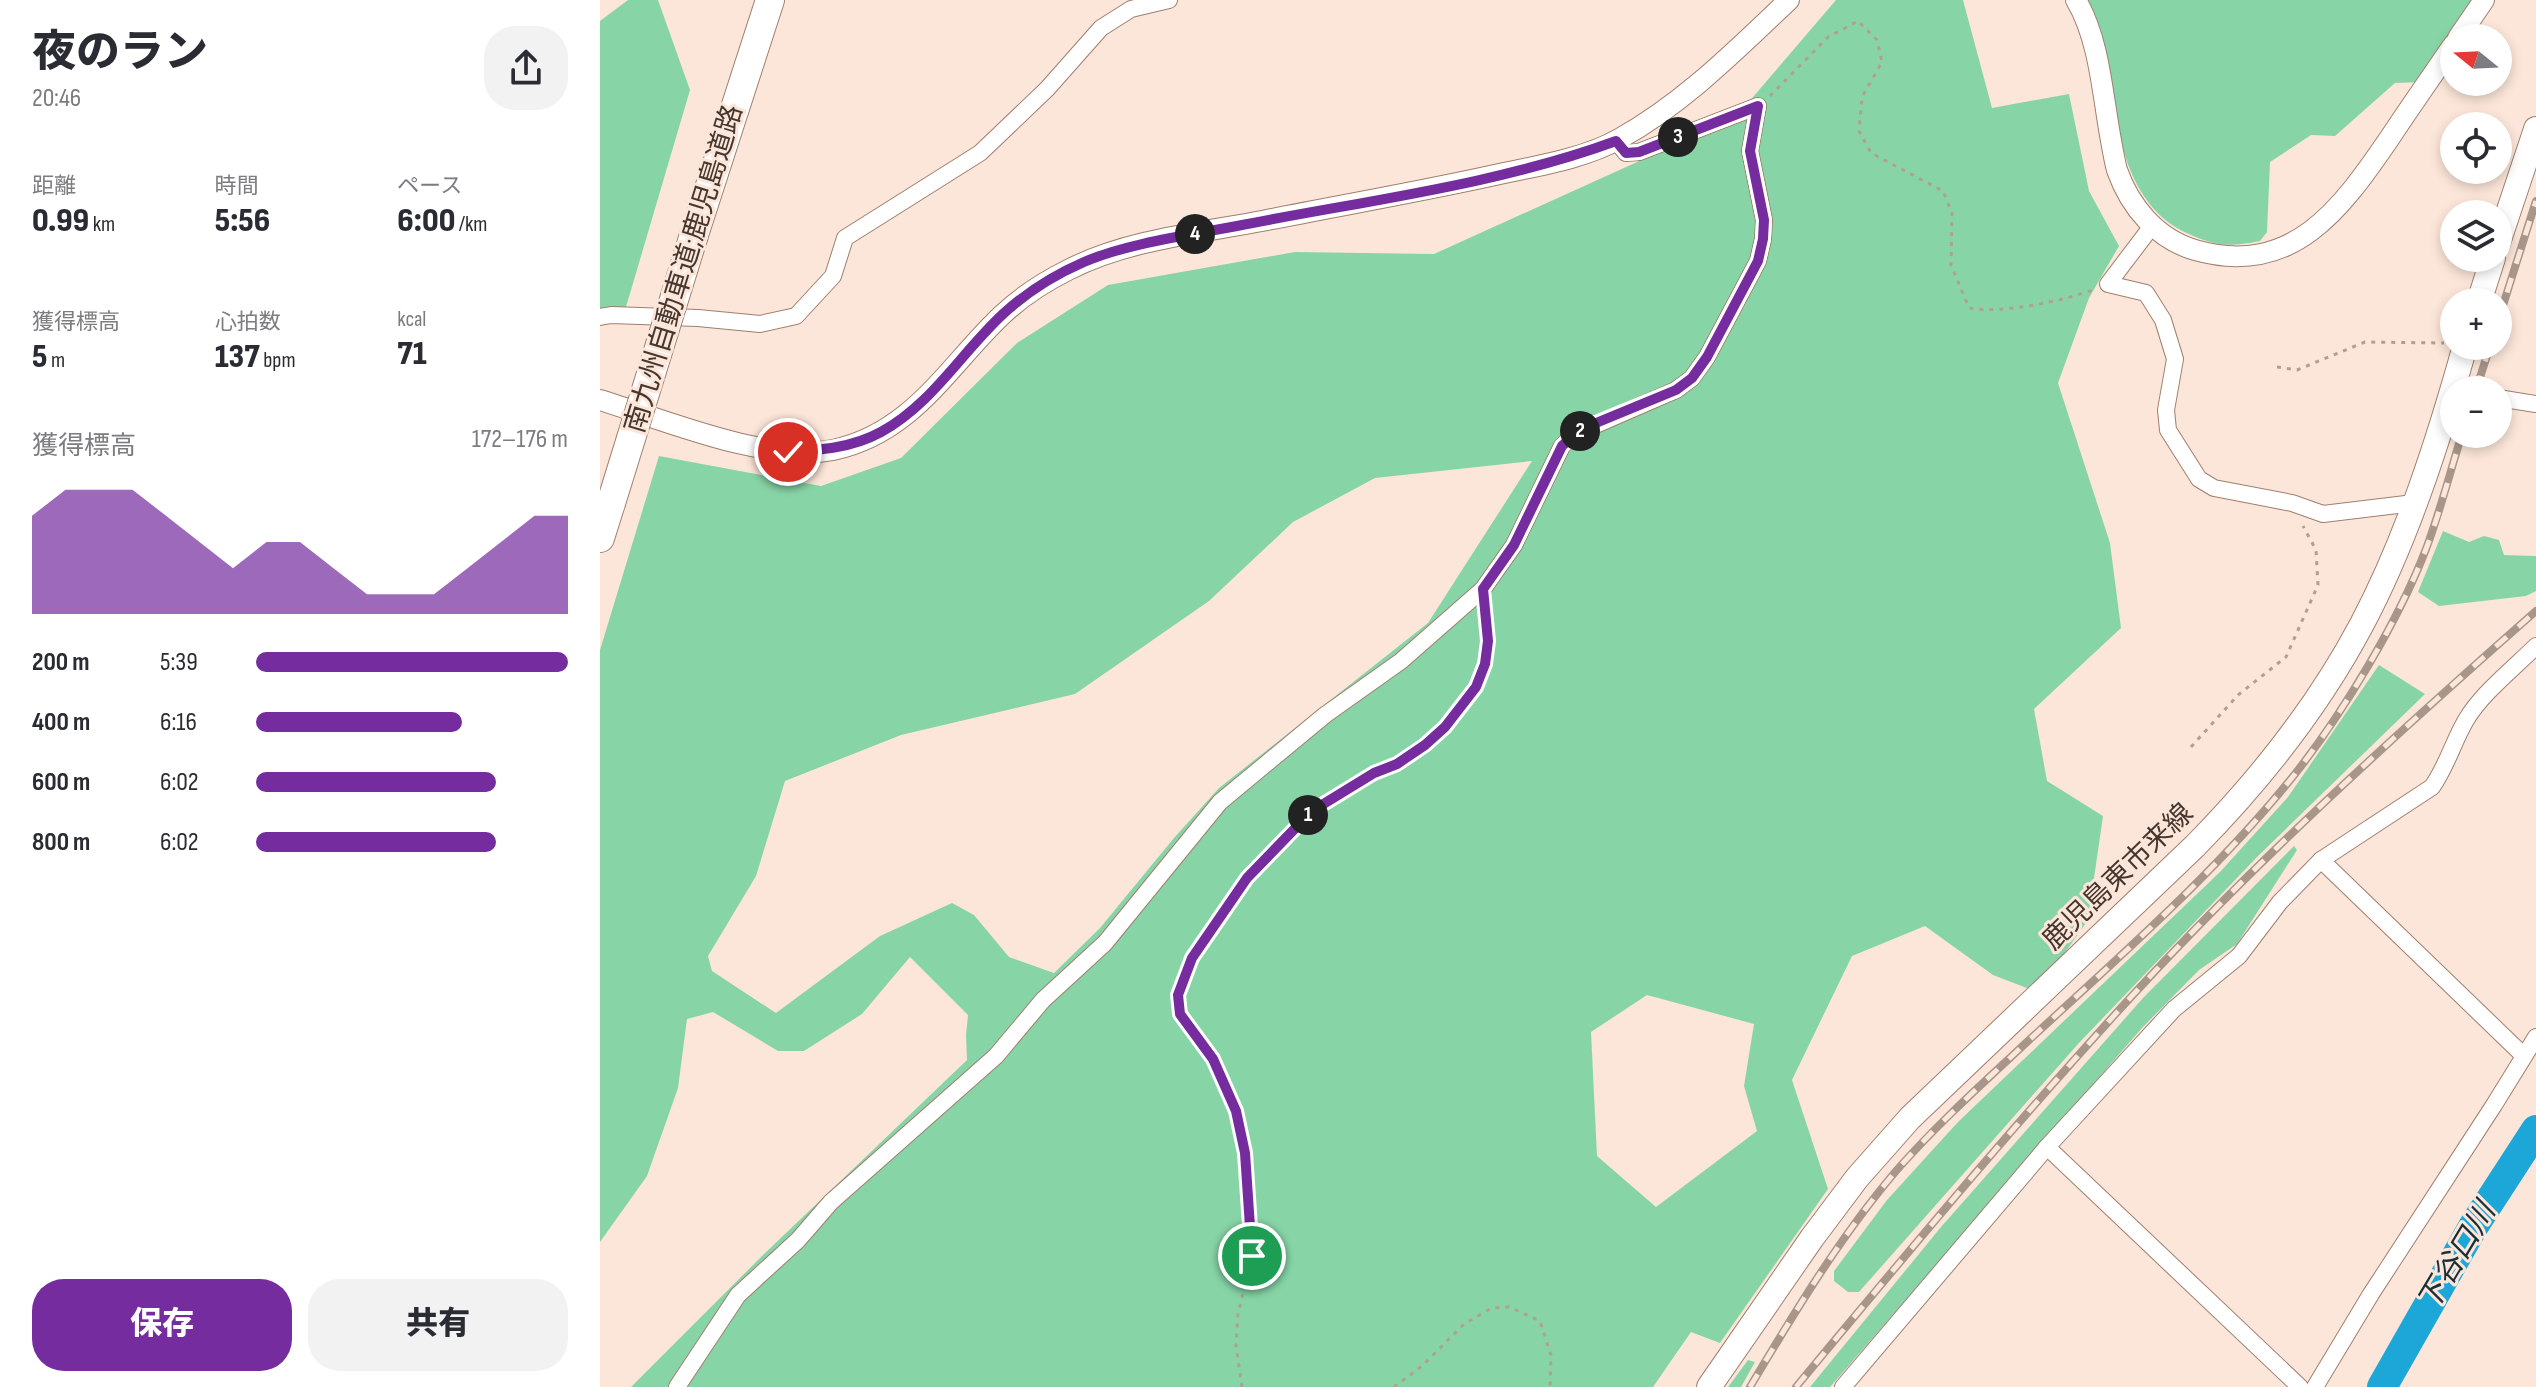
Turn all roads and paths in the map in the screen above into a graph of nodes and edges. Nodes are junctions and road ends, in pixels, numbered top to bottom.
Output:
1 (770, 0) edge
2 (1169, 0) edge
3 (1789, 0) edge
4 (2076, 0) edge
5 (2484, 0) edge
6 (2468, 24) edge
7 (2440, 64) edge
8 (1758, 106) junction
9 (2536, 129) edge
10 (1616, 141) junction
11 (2512, 201) edge
12 (2152, 226) junction
13 (2108, 284) junction
14 (600, 317) edge
15 (2440, 343) edge
16 (2277, 367) dead end
17 (600, 400) edge
18 (2512, 400) edge
19 (2536, 404) edge
20 (2440, 431) edge
21 (2292, 503) junction
22 (2414, 503) junction
23 (600, 538) edge
24 (1483, 589) junction
25 (2536, 646) edge
26 (2191, 747) dead end
27 (2321, 860) junction
28 (2536, 1037) edge
29 (2523, 1055) junction
30 (2047, 1147) junction
31 (677, 1387) edge
32 (1242, 1387) edge
33 (1394, 1387) edge
34 (1550, 1387) edge
35 (1709, 1387) edge
36 (1843, 1387) edge
37 (2300, 1387) edge
38 (2315, 1387) edge

1 - 23 highway, 南九州自動車道;鹿児島道路, bridge
2 - 14 street
3 - 10 street
4 - 12 street
5 - 6 street
7 - 12 street
8 - 10 street
8 - 13 path
8 - 24 street
9 - 11 main road
10 - 17 street
12 - 13 street
13 - 21 street
15 - 16 path
18 - 19 street
20 - 22 main road, 鹿児島東市来線
21 - 22 street
21 - 26 path
22 - 35 main road, 鹿児島東市来線
24 - 31 street
24 - 32 path
25 - 27 street
27 - 29 street
27 - 30 street
28 - 29 street
29 - 38 street
30 - 36 street
30 - 37 street
33 - 34 path

